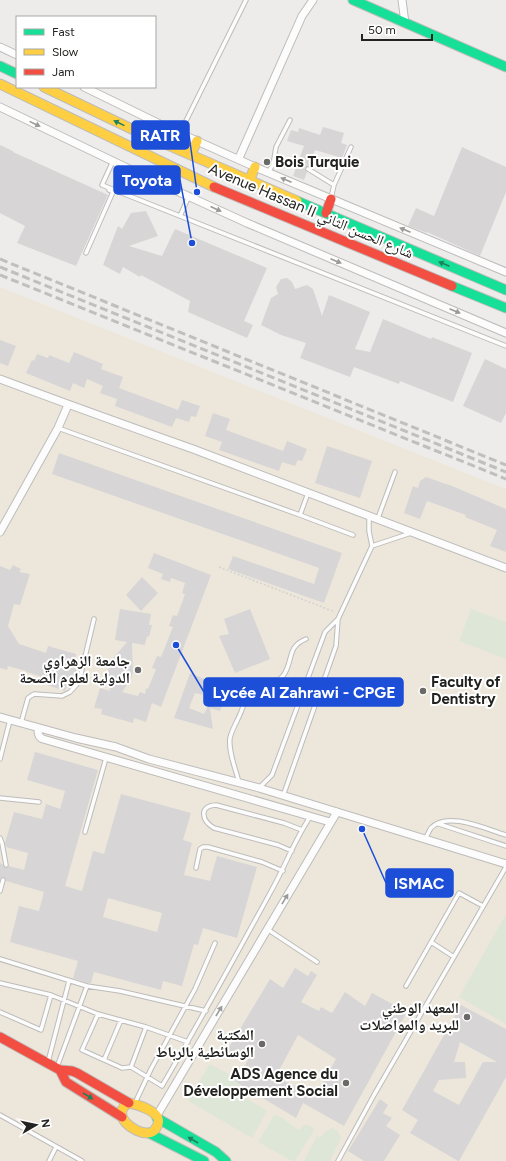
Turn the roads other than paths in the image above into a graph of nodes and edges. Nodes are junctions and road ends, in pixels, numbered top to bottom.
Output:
1 (246, 0) edge
2 (313, 0) edge
3 (354, 0) edge
4 (402, 0) edge
5 (405, 23) junction
6 (0, 46) edge
7 (16, 54) edge
8 (0, 66) edge
9 (506, 67) edge
10 (16, 74) edge
11 (0, 84) edge
12 (46, 88) edge
13 (86, 88) edge
14 (0, 107) edge
15 (290, 120) dead end
16 (168, 128) junction
17 (180, 133) junction
18 (197, 141) junction
19 (162, 142) junction
20 (351, 147) dead end
21 (191, 154) junction
22 (239, 158) junction
23 (113, 161) junction
24 (273, 165) junction
25 (297, 165) dead end
26 (255, 167) junction
27 (308, 169) dead end
28 (268, 172) junction
29 (249, 181) junction
30 (102, 185) junction
31 (334, 185) junction
32 (189, 196) junction
33 (331, 199) junction
34 (326, 213) junction
35 (180, 216) junction
36 (86, 253) dead end
37 (506, 272) edge
38 (506, 290) edge
39 (506, 308) edge
40 (506, 333) edge
41 (506, 346) edge
42 (0, 379) edge
43 (68, 405) junction
44 (58, 428) junction
45 (395, 472) dead end
46 (308, 493) junction
47 (300, 515) junction
48 (368, 515) junction
49 (378, 518) junction
50 (0, 532) edge
51 (413, 532) junction
52 (353, 535) dead end
53 (372, 546) junction
54 (506, 568) edge
55 (94, 619) dead end
56 (338, 619) junction
57 (306, 639) dead end
58 (0, 719) edge
59 (10, 720) junction
60 (21, 723) junction
61 (38, 728) junction
62 (106, 758) junction
63 (0, 759) edge
64 (239, 782) junction
65 (259, 788) junction
66 (283, 796) junction
67 (0, 798) edge
68 (39, 802) dead end
69 (337, 812) junction
70 (310, 817) junction
71 (330, 822) junction
72 (438, 824) junction
73 (302, 830) junction
74 (85, 832) dead end
75 (506, 835) edge
76 (0, 838) edge
77 (425, 839) junction
78 (506, 846) edge
79 (292, 851) junction
80 (506, 864) edge
81 (6, 865) dead end
82 (506, 867) edge
83 (196, 868) dead end
84 (283, 871) junction
85 (3, 880) dead end
86 (0, 891) edge
87 (483, 906) junction
88 (267, 930) junction
89 (431, 942) junction
90 (216, 943) dead end
91 (454, 957) junction
92 (0, 958) edge
93 (317, 962) dead end
94 (69, 981) junction
95 (0, 983) edge
96 (87, 986) junction
97 (406, 986) dead end
98 (51, 995) junction
99 (64, 1000) junction
100 (79, 1006) junction
101 (185, 1006) junction
102 (206, 1011) junction
103 (0, 1012) edge
104 (98, 1014) junction
105 (121, 1020) junction
106 (146, 1028) junction
107 (169, 1035) junction
108 (0, 1037) edge
109 (188, 1042) junction
110 (104, 1060) junction
111 (48, 1063) junction
112 (131, 1067) junction
113 (58, 1069) junction
114 (147, 1076) junction
115 (132, 1103) junction
116 (0, 1115) edge
117 (122, 1117) junction
118 (157, 1118) junction
119 (149, 1133) junction
120 (56, 1147) junction
121 (49, 1161) edge
122 (82, 1161) edge
123 (204, 1161) edge
124 (226, 1161) edge
125 (338, 1161) edge

1 - 17 lane
2 - 22 street
3 - 5 main road
4 - 5 street
5 - 9 main road
6 - 7 street
8 - 10 main road
11 - 39 main road, Avenue Hassan II شارع الحسن الثاني
19 -> 12 main road, Avenue Hassan II شارع الحسن الثاني
13 - 16 street
14 -> 23 street
15 - 24 lane
16 - 17 street
16 - 19 main road
17 - 18 street
18 - 21 main road
18 - 22 street
19 - 21 main road, Avenue Hassan II شارع الحسن الثاني
20 - 31 lane
21 - 29 main road, Avenue Hassan II شارع الحسن الثاني
22 - 26 street
23 - 30 lane
23 - 32 street
24 - 25 lane
24 - 28 lane
26 - 28 street
26 - 29 main road
27 - 31 lane
33 -> 28 street
29 - 34 main road, Avenue Hassan II شارع الحسن الثاني
30 - 35 lane
30 - 36 lane
31 - 33 lane
32 - 35 lane
32 -> 40 street
33 - 34 main road
37 -> 33 street
38 -> 34 main road, Avenue Hassan II شارع الحسن الثاني
35 - 41 lane
42 - 43 street
43 - 44 street
43 - 46 street
44 - 47 lane
44 - 50 street
45 - 49 lane
46 - 47 lane
46 - 48 street
47 - 52 lane
48 - 49 street
48 - 53 lane
49 - 51 street
51 - 53 lane
51 - 54 street
53 - 56 lane
55 - 60 lane
56 - 65 lane
56 - 66 lane
57 - 64 lane
58 - 59 street
59 - 60 street
59 - 63 lane
60 - 61 street
61 - 62 street
61 - 64 street
62 - 70 street
62 - 74 lane
64 - 65 street
65 - 66 street
66 - 69 street
67 - 68 lane
69 - 71 street
69 - 77 street
70 - 71 street
70 - 73 lane
88 -> 71 street
72 - 75 lane
72 - 77 lane
72 - 78 lane
73 - 79 lane
73 - 79 lane
76 - 81 lane
77 - 80 street
79 - 84 lane
82 - 87 lane
83 - 84 lane
84 - 102 lane
85 - 86 lane
87 - 89 lane
87 - 91 lane
88 - 93 lane
118 -> 88 street
89 - 91 lane
89 - 97 lane
90 - 101 lane
91 - 125 lane
92 - 94 lane
94 - 96 lane
94 - 99 lane
95 - 98 lane
96 - 100 lane
96 - 101 lane
98 - 99 lane
98 - 103 lane
99 - 100 lane
99 - 111 lane
100 - 104 lane
100 - 113 lane
101 - 102 lane
101 - 107 lane
102 - 109 lane
104 - 105 lane
104 - 110 lane
105 - 106 lane
105 - 110 lane
106 - 107 lane
106 - 112 lane
107 - 109 lane
107 - 114 lane
108 - 111 main road
109 - 114 lane
110 - 112 lane
111 - 113 main road
112 - 114 lane
113 - 115 main road
113 -> 117 main road
114 - 115 lane
115 - 117 main road
115 - 118 main road
116 - 120 lane
117 - 119 main road
118 - 119 main road
124 -> 118 main road
119 - 123 main road
120 - 121 lane
120 - 122 lane

